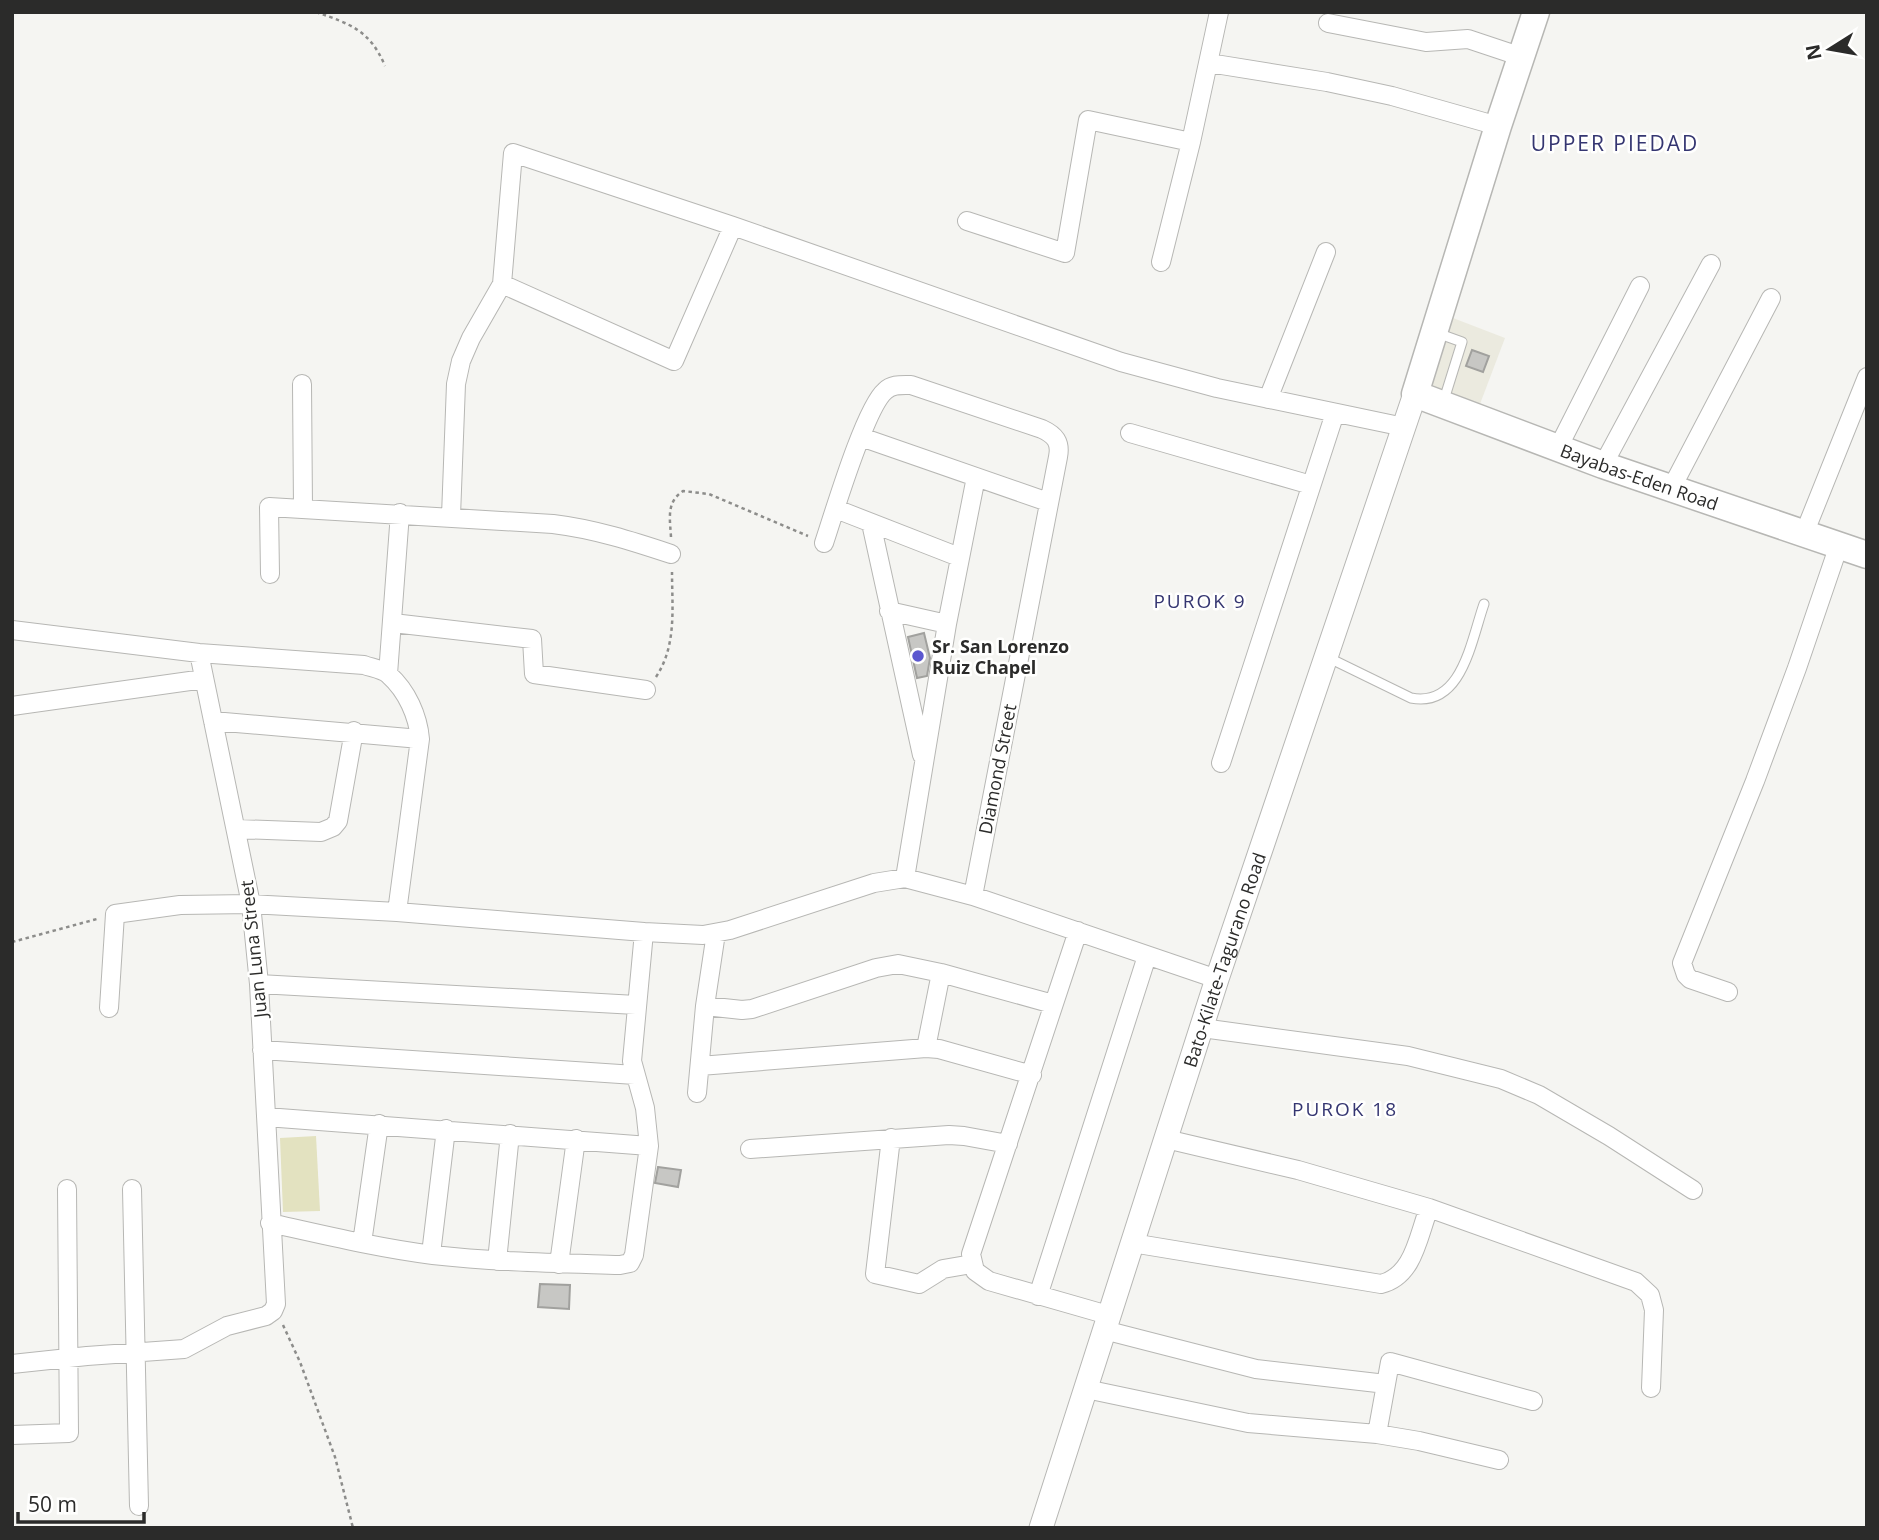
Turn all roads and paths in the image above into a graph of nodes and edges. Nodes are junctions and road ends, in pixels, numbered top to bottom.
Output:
1 (316, 12) edge
2 (1219, 12) edge
3 (1536, 12) edge
4 (1328, 23) dead end
5 (1522, 57) junction
6 (1209, 63) junction
7 (385, 66) dead end
8 (1499, 126) junction
9 (1191, 142) junction
10 (967, 221) dead end
11 (733, 226) junction
12 (1326, 252) dead end
13 (1161, 262) dead end
14 (1711, 264) dead end
15 (502, 284) junction
16 (1640, 286) dead end
17 (1771, 298) dead end
18 (1434, 332) junction
19 (1867, 377) edge
20 (302, 384) dead end
21 (1415, 394) junction
22 (1268, 399) junction
23 (1443, 405) junction
24 (1335, 413) junction
25 (1404, 427) junction
26 (1130, 433) dead end
27 (861, 437) junction
28 (1558, 448) junction
29 (1603, 465) junction
30 (976, 477) junction
31 (1311, 485) junction
32 (1671, 489) junction
33 (1048, 502) junction
34 (303, 509) junction
35 (836, 509) junction
36 (400, 513) junction
37 (452, 516) junction
38 (871, 523) junction
39 (1804, 534) junction
40 (824, 543) joint
41 (1839, 545) junction
42 (671, 554) junction
43 (1867, 555) edge
44 (959, 557) junction
45 (270, 573) dead end
46 (1484, 604) dead end
47 (889, 611) junction
48 (393, 623) junction
49 (947, 624) junction
50 (12, 631) edge
51 (199, 653) junction
52 (1327, 657) junction
53 (388, 674) junction
54 (204, 679) junction
55 (646, 690) joint
56 (12, 706) edge
57 (213, 721) junction
58 (354, 732) junction
59 (420, 739) junction
60 (1222, 763) dead end
61 (925, 766) junction
62 (237, 829) junction
63 (905, 878) junction
64 (973, 896) junction
65 (251, 904) junction
66 (397, 912) junction
67 (115, 914) junction
68 (1078, 931) junction
69 (644, 932) junction
70 (716, 933) junction
71 (12, 942) edge
72 (1147, 956) junction
73 (941, 972) junction
74 (1217, 979) junction
75 (259, 984) junction
76 (1728, 992) dead end
77 (1053, 1004) junction
78 (636, 1005) junction
79 (705, 1006) junction
80 (109, 1008) dead end
81 (1202, 1028) junction
82 (926, 1048) junction
83 (262, 1050) junction
84 (700, 1066) junction
85 (1032, 1074) junction
86 (635, 1075) junction
87 (697, 1093) dead end
88 (266, 1117) junction
89 (379, 1124) junction
90 (446, 1129) junction
91 (510, 1134) junction
92 (891, 1138) junction
93 (576, 1139) junction
94 (1166, 1139) junction
95 (1008, 1144) junction
96 (649, 1146) junction
97 (750, 1149) dead end
98 (67, 1189) dead end
99 (132, 1189) dead end
100 (1693, 1190) dead end
101 (1429, 1208) junction
102 (270, 1223) junction
103 (1132, 1243) junction
104 (362, 1244) junction
105 (431, 1254) junction
106 (497, 1261) junction
107 (559, 1264) junction
108 (972, 1264) junction
109 (1038, 1296) junction
110 (273, 1311) junction
111 (1106, 1323) junction
112 (135, 1352) junction
113 (68, 1358) junction
114 (12, 1364) edge
115 (1386, 1384) junction
116 (1651, 1388) dead end
117 (1086, 1389) junction
118 (1533, 1402) dead end
119 (12, 1434) edge
120 (1377, 1434) junction
121 (1499, 1460) dead end
122 (138, 1506) dead end
123 (353, 1528) edge
124 (1041, 1528) edge

1 - 7 path
2 - 6 street
3 - 5 main road
4 - 5 street
5 - 8 main road
6 - 8 street
6 - 9 street
8 - 18 main road
9 - 10 street
9 - 13 street
11 - 15 street
11 - 15 street
11 - 22 street
12 - 22 street
14 - 29 street
15 - 37 street
16 - 28 street
17 - 32 street
18 - 21 main road
18 - 23 lane
19 - 39 street
20 - 34 street
21 - 23 main road, Bayabas-Eden Road
21 - 25 street, Bato-Kilate-Tagurano Road
22 - 24 street
23 - 28 main road, Bayabas-Eden Road
24 - 25 street
24 - 31 street
25 - 52 street, Bato-Kilate-Tagurano Road
26 - 31 street
27 - 30 street
27 - 33 street, Diamond Street
27 - 35 street
28 - 29 main road, Bayabas-Eden Road
29 - 32 main road, Bayabas-Eden Road
30 - 33 street
30 - 44 street
31 - 60 street
32 - 39 main road, Bayabas-Eden Road
33 - 64 street, Diamond Street
34 - 36 street
34 - 45 street
35 - 38 street
35 - 40 street
36 - 37 street
36 - 48 street
37 - 42 street
38 - 44 street
38 - 47 street
39 - 41 main road, Bayabas-Eden Road
40 - 42 path
41 - 43 main road, Bayabas-Eden Road
41 - 76 street
42 - 55 path
44 - 49 street
46 - 52 lane
47 - 49 street
47 - 61 street
48 - 53 street
48 - 55 street
49 - 61 street
50 - 51 street
51 - 53 street
51 - 54 street, Juan Luna Street
52 - 74 street, Bato-Kilate-Tagurano Road
53 - 59 street
54 - 56 street
54 - 57 street, Juan Luna Street
57 - 58 street
57 - 62 street, Juan Luna Street
58 - 59 street
58 - 62 street
59 - 66 street
61 - 63 street
62 - 65 street, Juan Luna Street
63 - 64 street
63 - 70 street
64 - 68 street
65 - 66 street
65 - 67 street
65 - 75 street, Juan Luna Street
66 - 69 street
67 - 71 path
67 - 80 street
68 - 72 street
68 - 77 street
69 - 70 street
69 - 78 street
70 - 79 street
72 - 74 street
72 - 109 street
73 - 77 street
73 - 79 street
73 - 82 street
74 - 81 street, Bato-Kilate-Tagurano Road
75 - 78 street
75 - 83 street, Juan Luna Street
77 - 85 street
78 - 86 street
79 - 84 street
81 - 94 street, Bato-Kilate-Tagurano Road
81 - 100 street
82 - 84 street
82 - 85 street
83 - 86 street
83 - 88 street, Juan Luna Street
84 - 87 street
85 - 95 street
86 - 96 street
88 - 89 street
88 - 102 street, Juan Luna Street
89 - 90 street
89 - 104 street
90 - 91 street
90 - 105 street
91 - 93 street
91 - 106 street
92 - 95 street
92 - 97 street
92 - 108 street
93 - 96 street
93 - 107 street
94 - 101 street
94 - 103 street, Bato-Kilate-Tagurano Road
95 - 108 street
96 - 107 street
98 - 113 street
99 - 112 street
101 - 103 street
101 - 116 street
102 - 104 street
102 - 110 street, Juan Luna Street
103 - 111 street, Bato-Kilate-Tagurano Road
104 - 105 street
105 - 106 street
106 - 107 street
108 - 109 street
109 - 111 street
110 - 112 street
110 - 123 path
111 - 115 street
111 - 117 street, Bato-Kilate-Tagurano Road
112 - 113 street
112 - 122 street
113 - 114 street
113 - 119 street
115 - 118 street
115 - 120 street
117 - 120 street
117 - 124 street, Bato-Kilate-Tagurano Road
120 - 121 street

